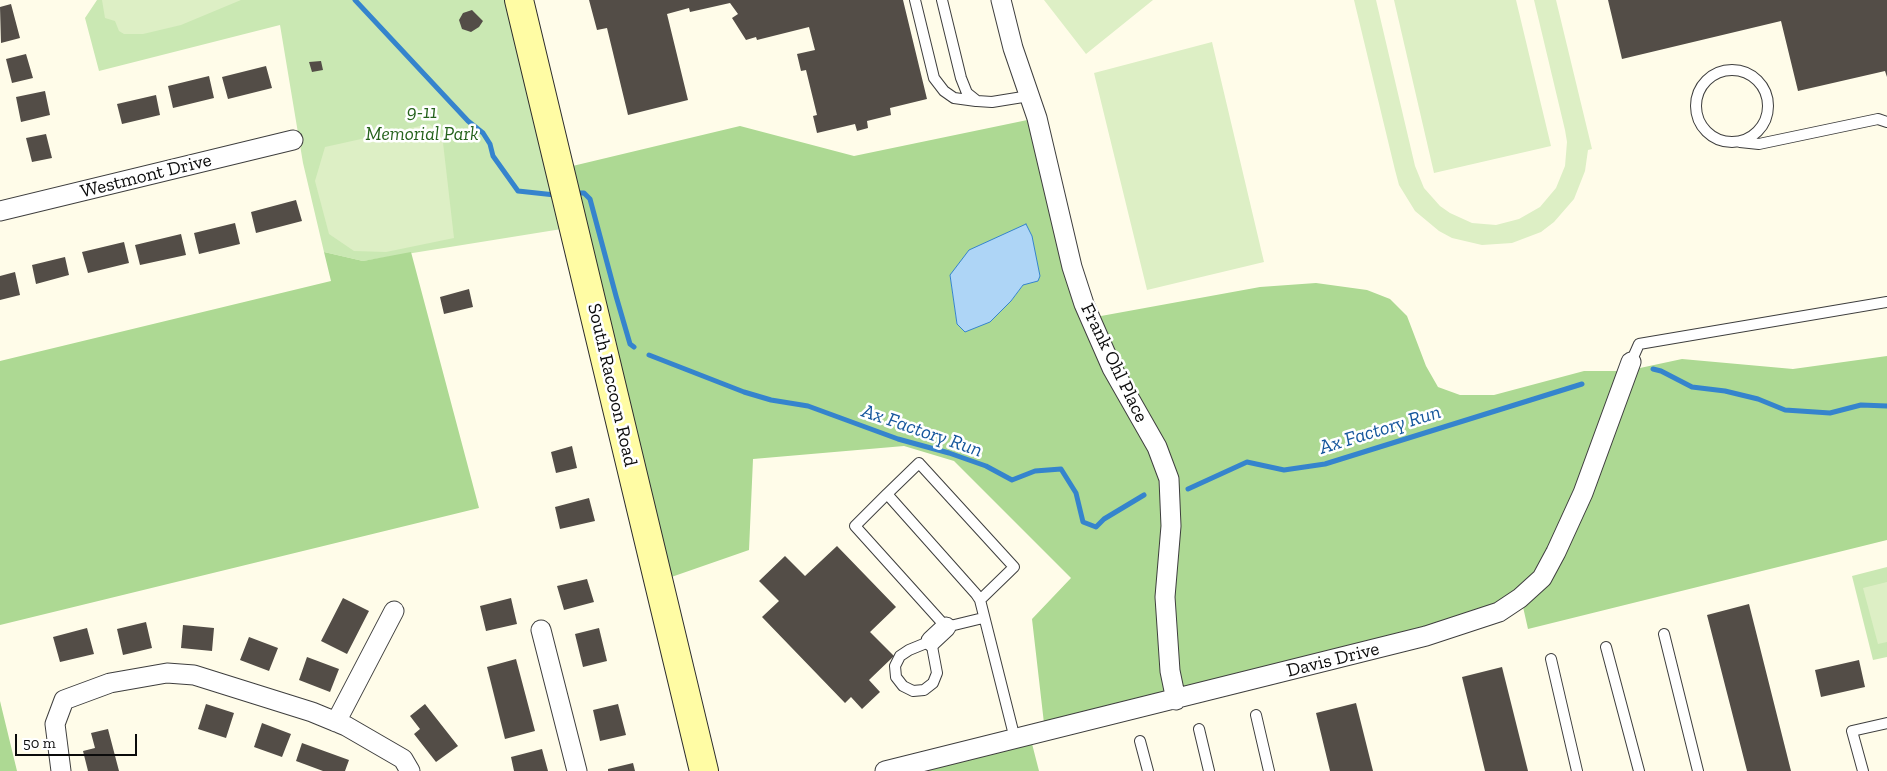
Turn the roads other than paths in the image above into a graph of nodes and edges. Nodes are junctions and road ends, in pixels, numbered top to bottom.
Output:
1 (519, 0) edge
2 (915, 0) edge
3 (942, 0) edge
4 (1001, 0) edge
5 (1029, 96) junction
6 (977, 101) junction
7 (1887, 122) edge
8 (293, 140) dead end
9 (1740, 142) junction
10 (0, 211) edge
11 (1887, 302) edge
12 (1631, 362) joint
13 (887, 494) junction
14 (980, 600) junction
15 (394, 611) dead end
16 (983, 618) junction
17 (946, 627) junction
18 (541, 630) dead end
19 (1664, 634) dead end
20 (930, 641) junction
21 (1606, 647) dead end
22 (1551, 659) dead end
23 (1176, 700) junction
24 (1256, 715) dead end
25 (336, 722) junction
26 (1887, 723) edge
27 (1199, 729) dead end
28 (1015, 739) junction
29 (1140, 741) dead end
30 (61, 771) edge
31 (410, 771) edge
32 (577, 771) edge
33 (704, 771) edge
34 (885, 771) edge
35 (1148, 771) edge
36 (1209, 771) edge
37 (1269, 771) edge
38 (1577, 771) edge
39 (1639, 771) edge
40 (1698, 771) edge
41 (1863, 771) edge

1 - 33 street, South Raccoon Road
2 - 6 lane
3 - 6 lane
4 - 5 street, Frank Ohl Place
5 - 6 lane
5 - 23 street, Frank Ohl Place
7 - 9 lane
8 - 10 street, Westmont Drive
9 - 9 lane
11 - 12 lane
12 - 23 street, Davis Drive
13 - 14 lane
13 - 14 lane
13 - 17 lane
14 - 16 lane
15 - 25 street
16 - 17 lane
16 - 28 lane
17 - 20 street
18 - 32 street
19 - 40 lane
20 - 20 lane
21 - 39 lane
22 - 38 lane
23 - 28 street, Davis Drive
24 - 37 lane
25 - 30 street
25 - 31 street
26 - 41 lane
27 - 36 lane
28 - 34 street, Davis Drive
29 - 35 lane

